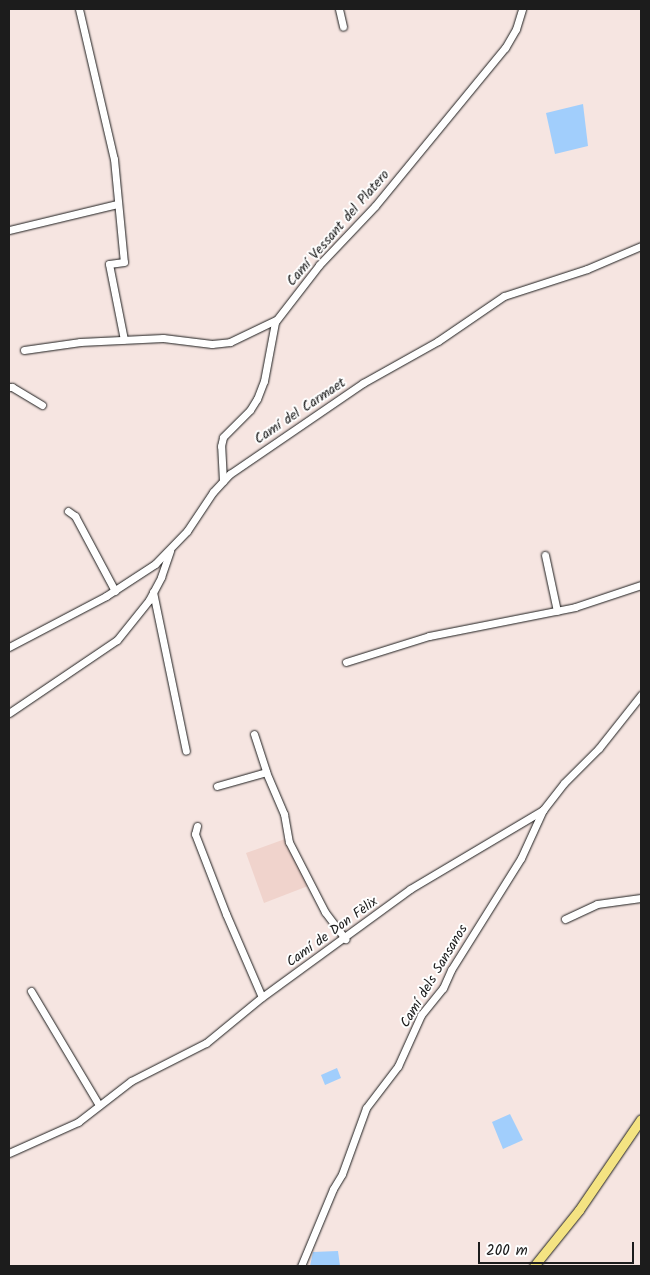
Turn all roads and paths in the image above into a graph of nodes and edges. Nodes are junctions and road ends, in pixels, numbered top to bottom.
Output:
1 (79, 9) edge
2 (339, 9) edge
3 (522, 9) edge
4 (344, 27) dead end
5 (117, 204) junction
6 (9, 230) edge
7 (641, 246) edge
8 (276, 320) junction
9 (124, 340) junction
10 (24, 350) dead end
11 (9, 387) edge
12 (42, 405) dead end
13 (223, 481) junction
14 (68, 511) dead end
15 (171, 549) junction
16 (545, 555) dead end
17 (641, 585) edge
18 (115, 591) junction
19 (153, 592) junction
20 (557, 611) junction
21 (9, 647) edge
22 (346, 662) dead end
23 (641, 695) edge
24 (9, 713) edge
25 (254, 734) dead end
26 (186, 751) dead end
27 (266, 772) junction
28 (217, 786) dead end
29 (543, 810) junction
30 (197, 826) dead end
31 (641, 898) edge
32 (565, 919) dead end
33 (345, 939) junction
34 (31, 991) dead end
35 (262, 996) junction
36 (99, 1105) junction
37 (641, 1118) edge
38 (9, 1153) edge
39 (301, 1266) edge
40 (534, 1266) edge

1 - 5 street
2 - 4 street
3 - 8 street, Camí Vessant del Platero
5 - 6 street
5 - 9 street
7 - 13 street, Camí del Carmaet
8 - 9 street
8 - 13 street, Camí Vessant del Platero
9 - 10 street
11 - 12 street
13 - 15 street, Camí del Carmaet
14 - 18 street
15 - 18 street, Camí del Carmaet
15 - 19 street
16 - 20 street
17 - 20 street
18 - 21 street, Camí del Carmaet
19 - 24 street
19 - 26 street
20 - 22 street
23 - 29 street, Camí de Don Fèlix
25 - 27 street
27 - 28 street
27 - 33 street
29 - 33 street, Camí de Don Fèlix
29 - 39 street, Camí dels Sansanos
30 - 35 street
31 - 32 street
33 - 35 street, Camí de Don Fèlix
34 - 36 street
35 - 36 street, Camí de Don Fèlix
36 - 38 street, Camí de Don Fèlix
37 - 40 main road

